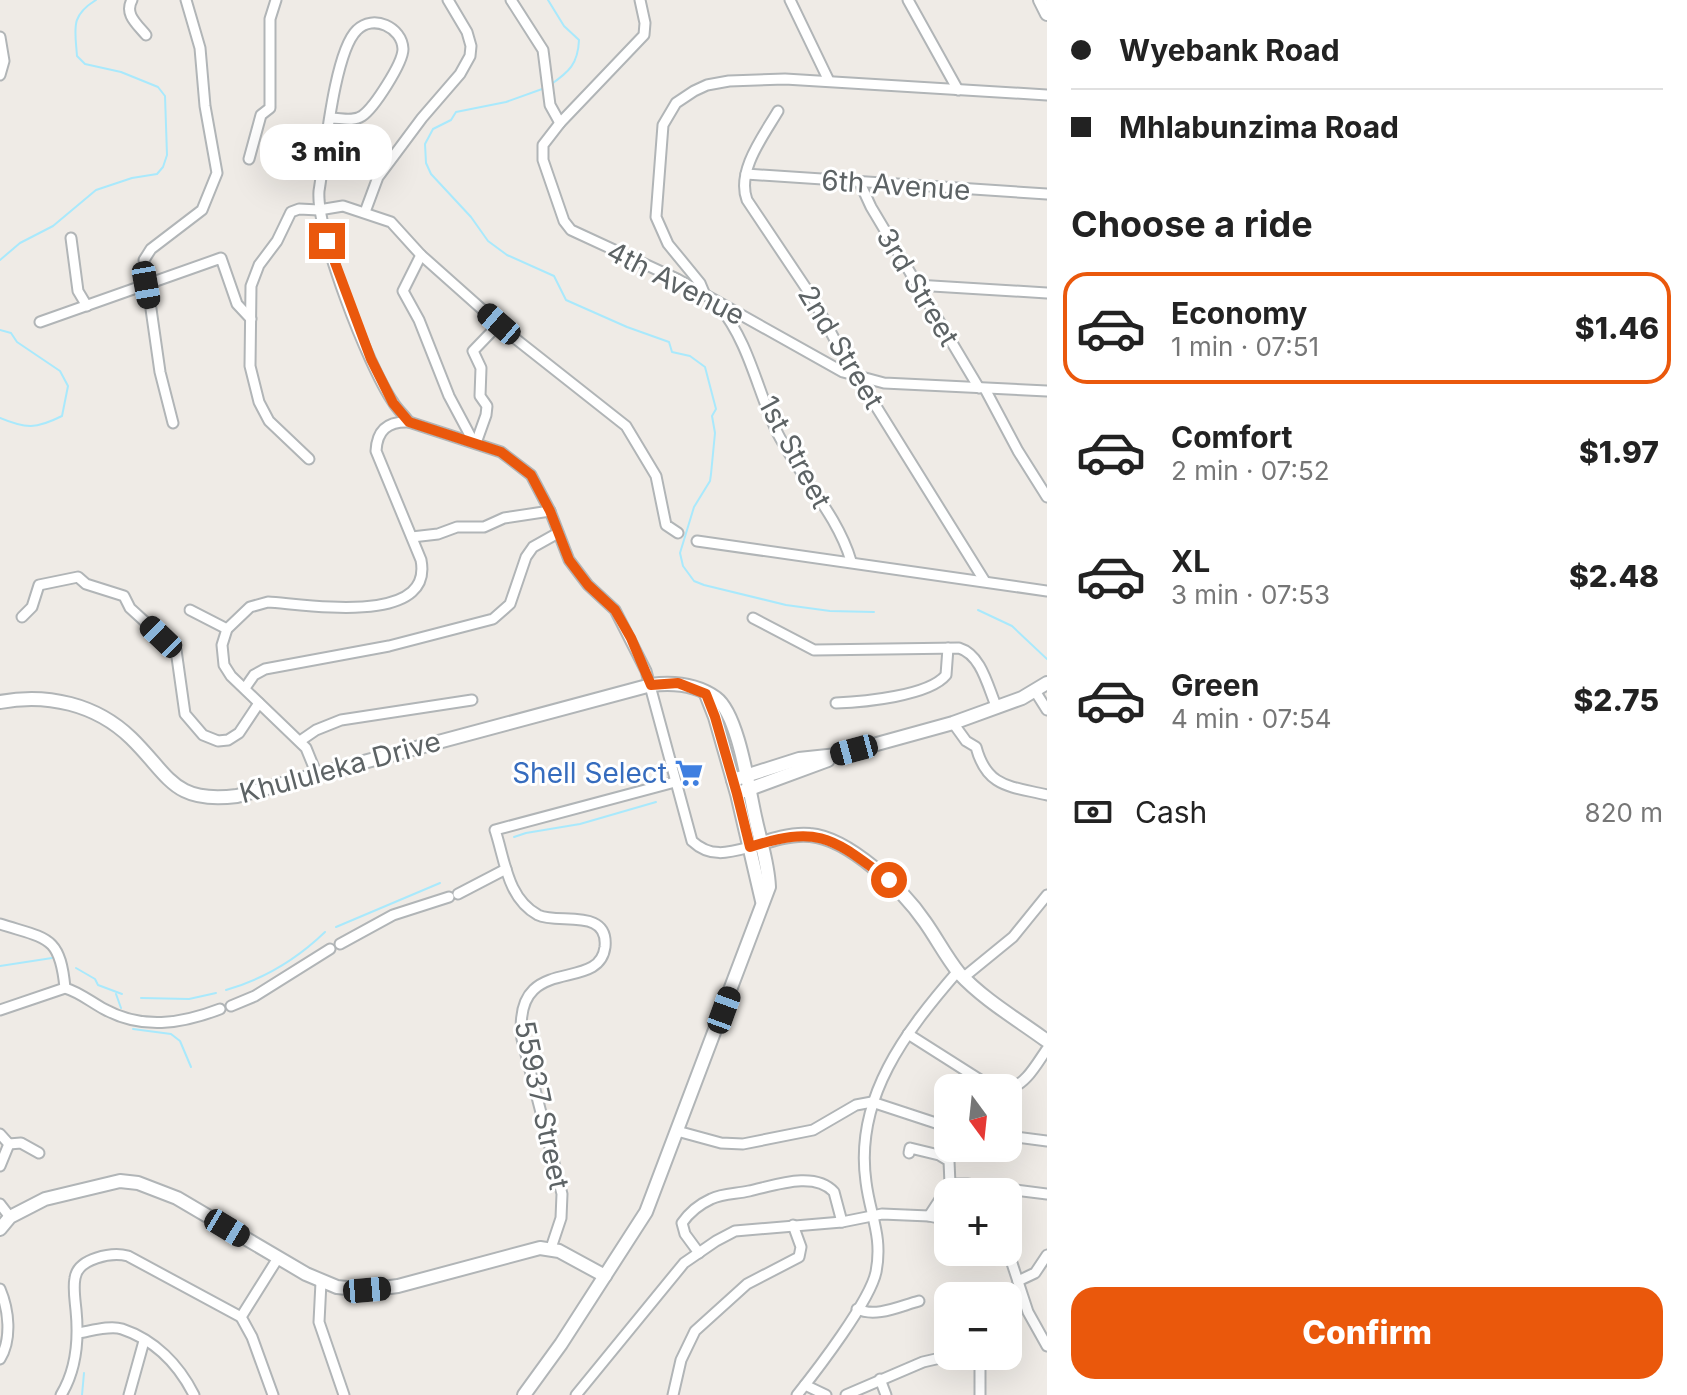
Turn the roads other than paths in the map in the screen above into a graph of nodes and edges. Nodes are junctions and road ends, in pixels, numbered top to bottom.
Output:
1 (132, 0) edge
2 (186, 0) edge
3 (276, 0) edge
4 (448, 0) edge
5 (511, 0) edge
6 (640, 0) edge
7 (790, 0) edge
8 (908, 0) edge
9 (1040, 0) edge
10 (1047, 14) edge
11 (146, 35) dead end
12 (0, 37) edge
13 (0, 75) edge
14 (829, 81) junction
15 (958, 90) junction
16 (1047, 95) edge
17 (778, 111) dead end
18 (331, 118) junction
19 (560, 123) junction
20 (249, 159) dead end
21 (746, 174) junction
22 (860, 183) junction
23 (1047, 194) edge
24 (319, 210) junction
25 (365, 212) junction
26 (71, 238) dead end
27 (421, 255) junction
28 (146, 285) junction
29 (916, 285) junction
30 (1047, 293) edge
31 (705, 295) junction
32 (716, 302) junction
33 (87, 306) junction
34 (251, 319) junction
35 (40, 322) dead end
36 (499, 324) junction
37 (857, 376) junction
38 (982, 388) junction
39 (1047, 391) edge
40 (409, 422) junction
41 (173, 423) dead end
42 (475, 442) junction
43 (309, 459) dead end
44 (1046, 493) edge
45 (550, 511) junction
46 (558, 533) junction
47 (678, 533) dead end
48 (412, 537) junction
49 (697, 541) dead end
50 (851, 561) junction
51 (984, 580) junction
52 (1047, 591) edge
53 (190, 610) dead end
54 (22, 617) dead end
55 (753, 618) dead end
56 (227, 629) junction
57 (948, 648) junction
58 (1047, 683) edge
59 (651, 685) junction
60 (245, 688) junction
61 (1035, 691) junction
62 (706, 694) junction
63 (472, 700) dead end
64 (0, 702) edge
65 (259, 703) junction
66 (836, 703) dead end
67 (997, 708) junction
68 (1047, 710) edge
69 (953, 723) junction
70 (300, 741) junction
71 (317, 775) junction
72 (733, 780) junction
73 (675, 782) junction
74 (749, 782) junction
75 (737, 794) junction
76 (1047, 795) edge
77 (756, 845) junction
78 (506, 869) junction
79 (1047, 895) edge
80 (0, 924) edge
81 (340, 944) dead end
82 (330, 949) dead end
83 (961, 974) junction
84 (65, 988) junction
85 (231, 1006) dead end
86 (220, 1009) dead end
87 (0, 1010) edge
88 (908, 1034) junction
89 (1047, 1041) edge
90 (1047, 1049) edge
91 (971, 1074) edge
92 (1022, 1081) edge
93 (872, 1102) junction
94 (934, 1122) edge
95 (677, 1131) junction
96 (0, 1134) edge
97 (1022, 1138) edge
98 (1047, 1141) edge
99 (9, 1144) junction
100 (39, 1153) dead end
101 (909, 1153) dead end
102 (0, 1166) edge
103 (950, 1178) edge
104 (1022, 1191) edge
105 (1047, 1194) edge
106 (0, 1204) edge
107 (934, 1208) edge
108 (875, 1216) junction
109 (929, 1216) junction
110 (10, 1217) junction
111 (934, 1217) edge
112 (837, 1223) junction
113 (793, 1225) junction
114 (0, 1229) edge
115 (551, 1248) junction
116 (699, 1253) junction
117 (1047, 1255) edge
118 (278, 1258) junction
119 (1013, 1266) edge
120 (605, 1276) junction
121 (1018, 1281) junction
122 (321, 1282) junction
123 (0, 1289) edge
124 (919, 1301) dead end
125 (857, 1309) junction
126 (241, 1317) junction
127 (79, 1333) junction
128 (144, 1341) junction
129 (1047, 1346) edge
130 (0, 1359) edge
131 (934, 1359) edge
132 (980, 1370) edge
133 (880, 1379) junction
134 (805, 1385) junction
135 (61, 1395) edge
136 (129, 1395) edge
137 (194, 1395) edge
138 (273, 1395) edge
139 (344, 1395) edge
140 (524, 1395) edge
141 (576, 1395) edge
142 (673, 1395) edge
143 (797, 1395) edge
144 (826, 1395) edge
145 (846, 1395) edge
146 (886, 1395) edge
147 (980, 1395) edge

1 - 11 street
2 - 28 street
3 - 20 street
4 - 25 street
5 - 19 street
6 - 19 street, 4th Avenue
7 - 14 street
8 - 15 street
9 - 10 street
12 - 13 street
14 - 15 street
14 - 31 street
15 - 16 street
17 - 21 street
18 - 18 street
18 - 24 street
19 - 31 street, 4th Avenue
21 - 22 street, 6th Avenue
21 - 37 street, 2nd Street
22 - 23 street, 6th Avenue
22 - 29 street, 3rd Street
24 - 25 street
24 - 34 street
24 - 40 street
25 - 27 street
26 - 33 street
27 - 36 street
27 - 42 street
28 - 33 street
28 - 34 street
28 - 41 street
29 - 30 street
29 - 38 street, 3rd Street
31 - 32 street, 4th Avenue
32 - 37 street, 4th Avenue
32 - 50 street, 1st Street
33 - 35 street
34 - 43 street
36 - 42 street
36 - 47 street
37 - 38 street, 4th Avenue
37 - 51 street, 2nd Street
38 - 39 street, 4th Avenue
38 - 44 street, 3rd Street
40 - 42 street
40 - 48 street
42 - 45 street
45 - 46 street
45 - 48 street
46 - 59 street
46 - 60 street
48 - 56 street
49 - 50 street, 1st Street
50 - 51 street, 1st Street
51 - 52 street, 1st Street
53 - 56 street
54 - 65 street
55 - 57 street
56 - 60 street
57 - 66 street
57 - 67 street
58 - 61 street
59 - 62 street, Khululeka Drive
59 - 71 street, Khululeka Drive
59 - 73 street
60 - 65 street
61 - 67 street
61 - 68 street
62 - 72 street
62 - 74 street
63 - 70 street
64 - 71 street, Khululeka Drive
65 - 70 street
67 - 69 street
69 - 74 street
69 - 76 street
70 - 71 street
72 - 74 street
72 - 75 street
73 - 77 street
73 - 78 street, 55937 Street
74 - 75 street
74 - 77 street
75 - 77 street
77 - 83 street
77 - 95 street
78 - 81 street
78 - 115 street, 55937 Street
79 - 83 street
80 - 84 street
82 - 85 street
83 - 88 street
83 - 89 street
84 - 86 street
84 - 87 street
88 - 91 street
88 - 93 street
90 - 92 street
93 - 94 street
93 - 95 street
93 - 108 street
95 - 120 street
96 - 99 street
97 - 98 street
99 - 100 street
99 - 102 street
101 - 103 street
104 - 105 street
106 - 110 street
107 - 109 street
108 - 109 street
108 - 112 street
108 - 125 street
109 - 111 street
110 - 114 street
110 - 118 street
112 - 113 street
112 - 116 street
113 - 116 street
113 - 142 street
115 - 120 street
115 - 122 street
116 - 141 street
117 - 121 street
118 - 122 street
118 - 126 street
119 - 121 street
120 - 140 street
121 - 129 street
122 - 139 street
123 - 130 street
124 - 125 street
125 - 134 street
126 - 127 street
126 - 138 street
127 - 128 street
127 - 135 street
128 - 136 street
128 - 137 street
131 - 133 street
132 - 147 street
133 - 145 street
133 - 146 street
134 - 143 street
134 - 144 street

